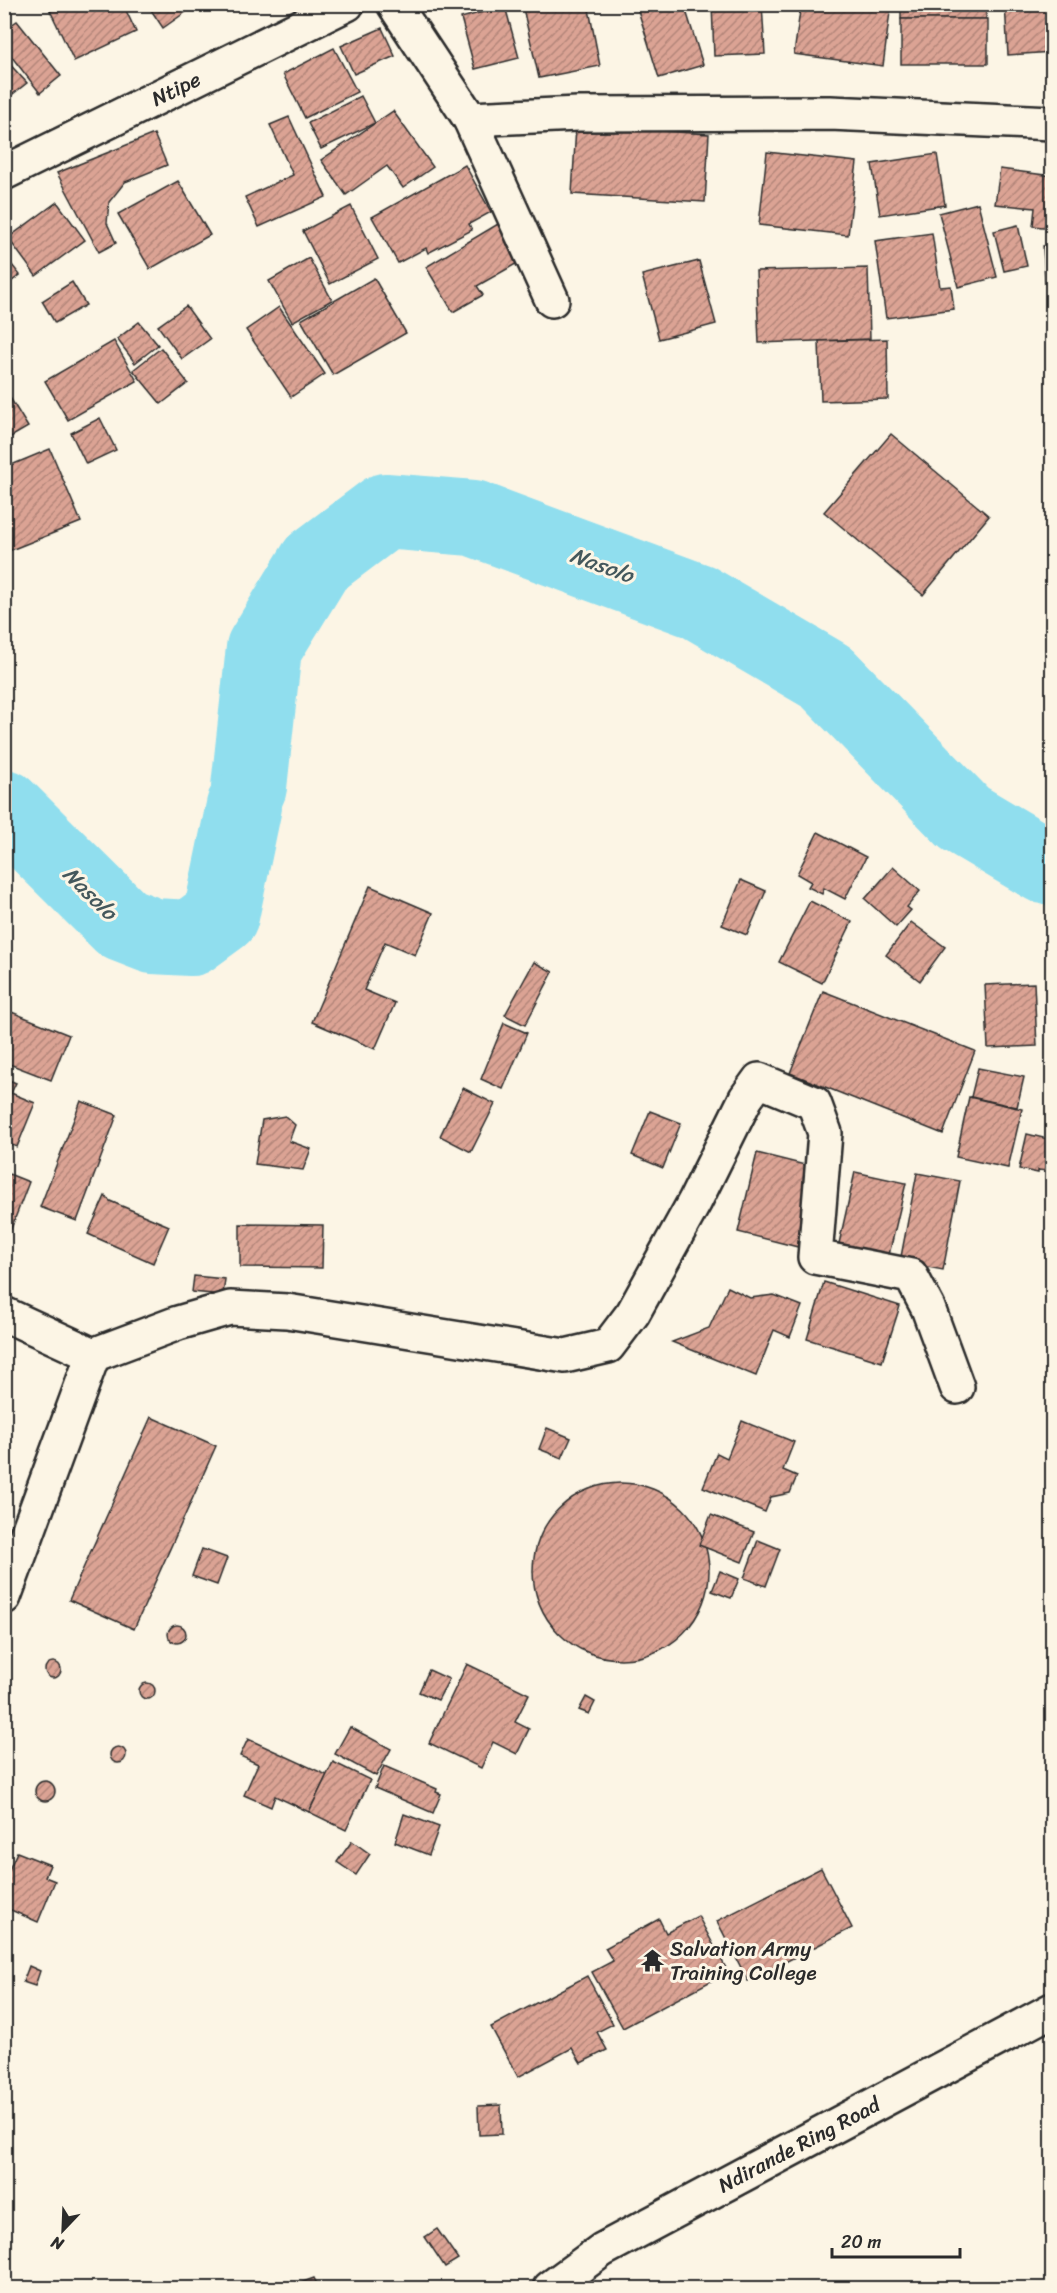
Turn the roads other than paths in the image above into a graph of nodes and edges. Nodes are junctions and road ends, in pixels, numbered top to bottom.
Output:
1 (347, 4) edge
2 (394, 4) edge
3 (470, 119) junction
4 (1053, 123) edge
5 (4, 172) edge
6 (552, 300) dead end
7 (4, 1314) edge
8 (93, 1355) junction
9 (957, 1387) dead end
10 (4, 1598) edge
11 (1053, 2010) edge
12 (550, 2289) edge

1 - 5 street, Ntipe
2 - 3 street
3 - 4 street
3 - 6 street
7 - 8 street
8 - 9 street
8 - 10 street
11 - 12 street, Ndirande Ring Road

